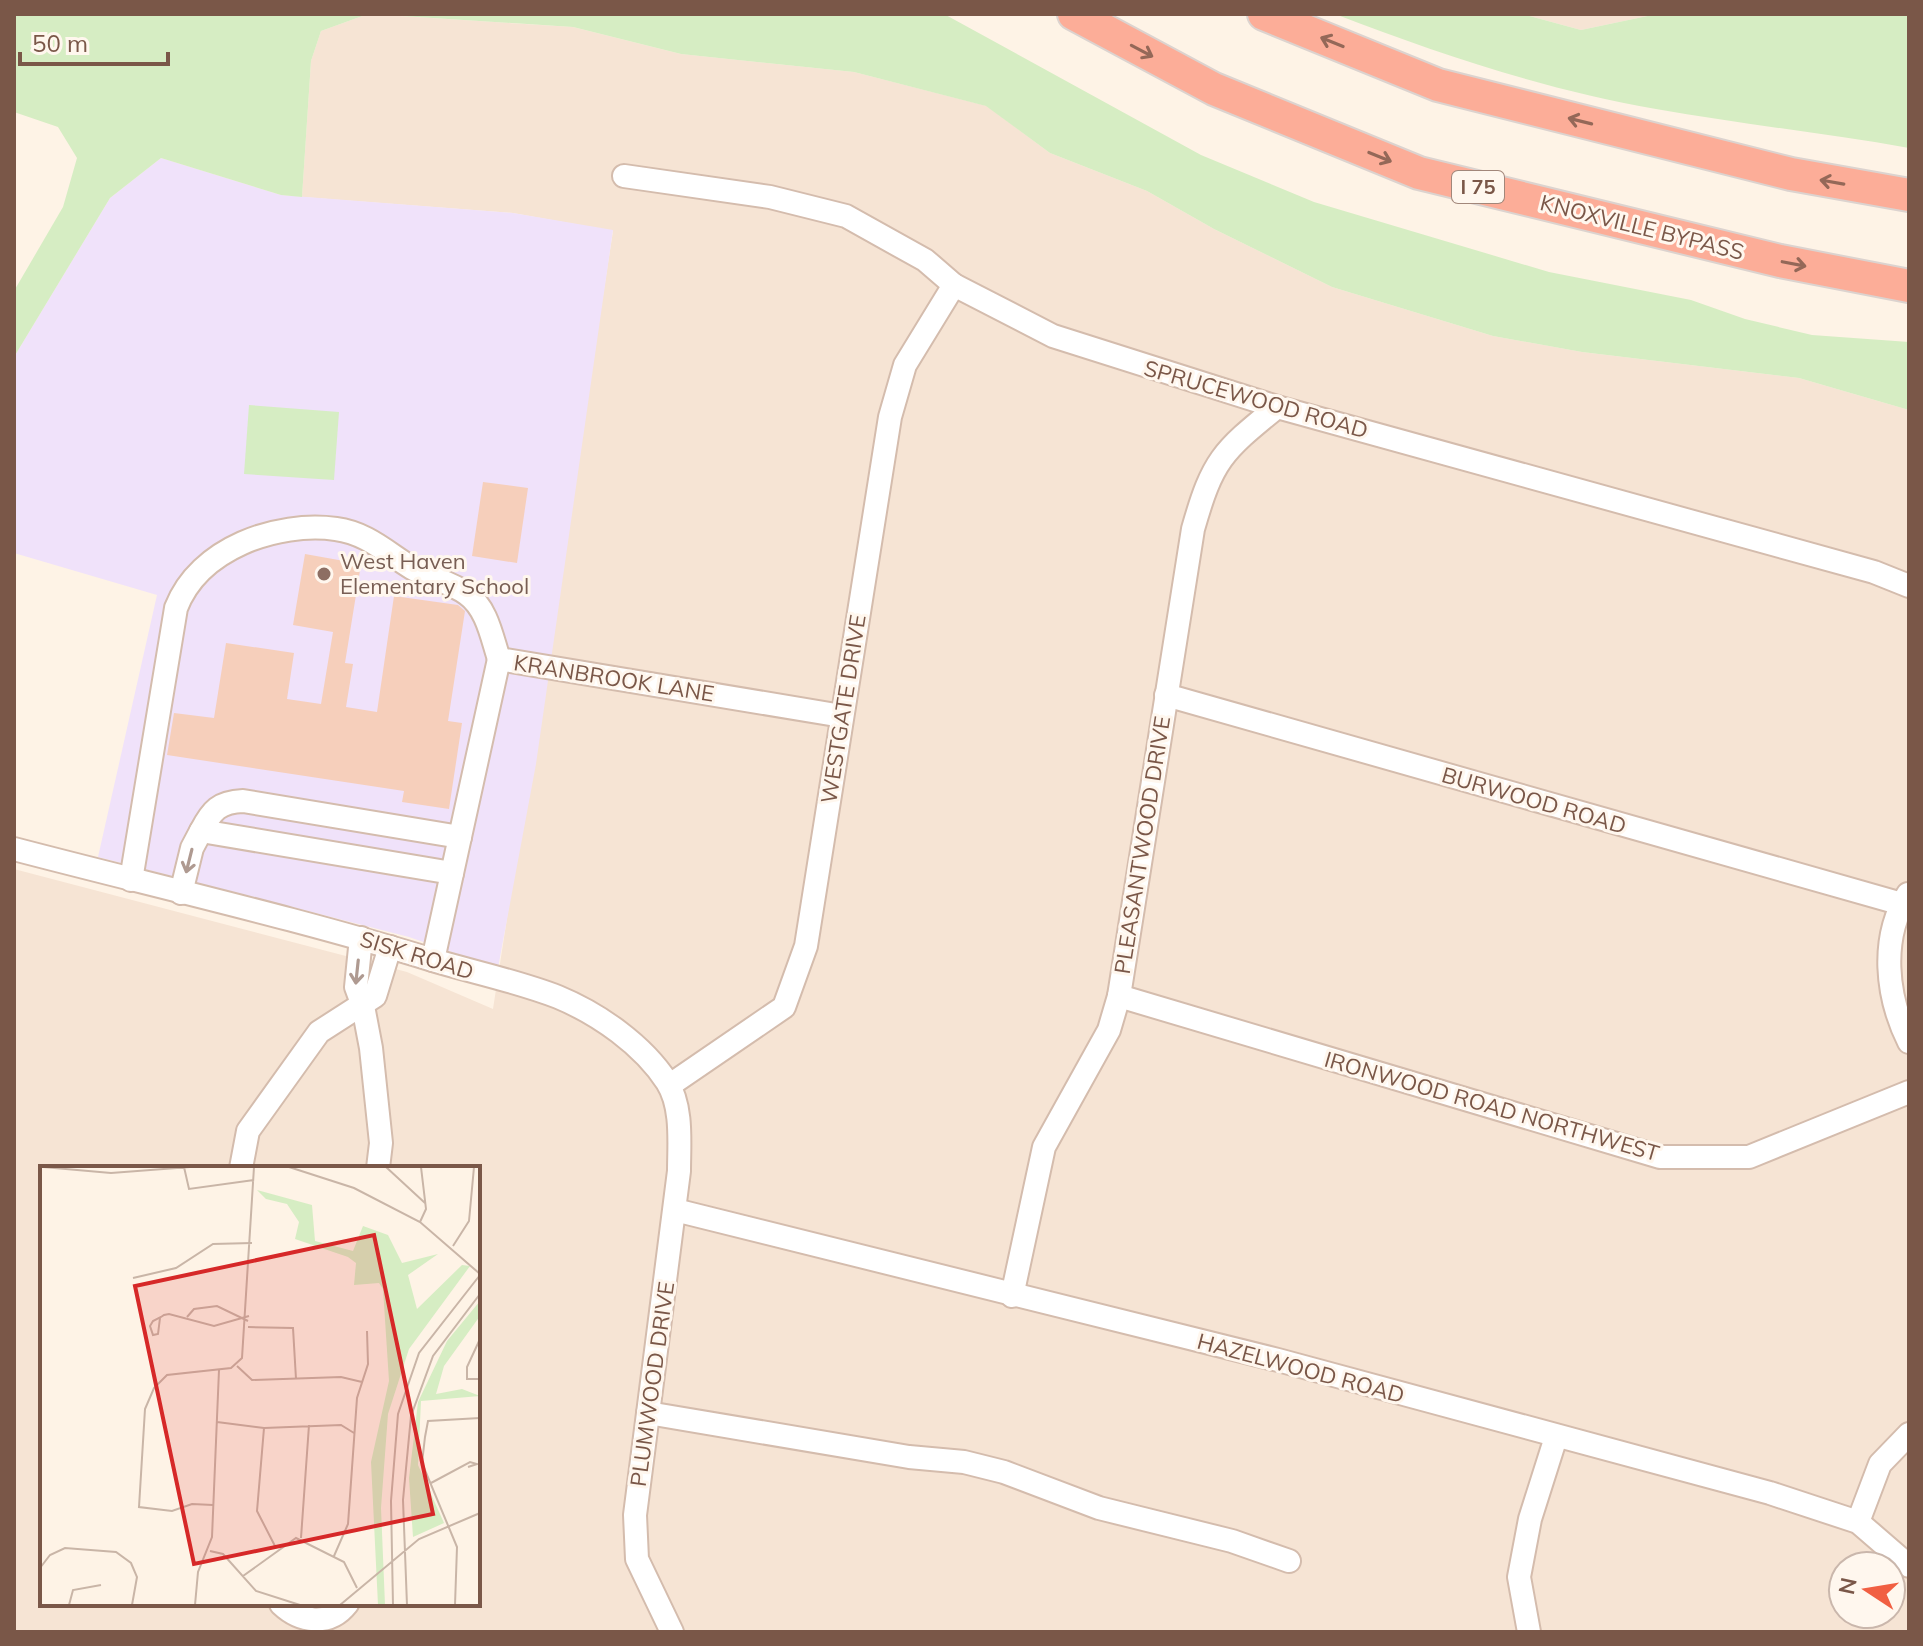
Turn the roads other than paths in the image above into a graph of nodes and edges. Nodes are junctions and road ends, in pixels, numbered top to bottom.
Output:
1 (1074, 14) edge
2 (1264, 14) edge
3 (624, 176) dead end
4 (1909, 195) edge
5 (954, 285) junction
6 (1909, 286) edge
7 (1277, 407) junction
8 (1909, 586) edge
9 (499, 659) junction
10 (1166, 695) junction
11 (842, 716) junction
12 (201, 831) junction
13 (460, 837) junction
14 (14, 849) edge
15 (452, 873) junction
16 (131, 880) junction
17 (181, 893) junction
18 (1905, 898) edge
19 (361, 938) junction
20 (390, 947) junction
21 (433, 960) junction
22 (1119, 996) junction
23 (363, 1006) junction
24 (1909, 1042) edge
25 (670, 1085) junction
26 (1909, 1092) edge
27 (241, 1166) edge
28 (378, 1166) edge
29 (675, 1210) junction
30 (1012, 1296) junction
31 (648, 1413) junction
32 (1909, 1434) edge
33 (1556, 1437) junction
34 (1858, 1522) junction
35 (1289, 1561) dead end
36 (1909, 1566) edge
37 (284, 1606) edge
38 (345, 1606) edge
39 (672, 1632) edge
40 (1529, 1632) edge

1 -> 6 highway, KNOXVILLE BYPASS / I 75
4 -> 2 highway
3 - 5 street, SPRUCEWOOD ROAD
5 - 7 street, SPRUCEWOOD ROAD
5 - 11 street, WESTGATE DRIVE
7 - 8 street, SPRUCEWOOD ROAD
7 - 10 street, PLEASANTWOOD DRIVE
9 - 11 street, KRANBROOK LANE
9 - 13 street, KRANBROOK LANE
9 - 16 street
10 - 18 street, BURWOOD ROAD
10 - 22 street, PLEASANTWOOD DRIVE
11 - 25 street, WESTGATE DRIVE
12 - 13 street
12 - 15 street
12 -> 17 street
13 - 15 street, KRANBROOK LANE
14 - 16 street, SISK ROAD
15 - 21 street, KRANBROOK LANE
16 - 17 street, SISK ROAD
17 - 19 street, SISK ROAD
18 - 24 street
19 - 20 street, SISK ROAD
19 -> 23 street
20 - 21 street, SISK ROAD
20 - 23 street
21 - 25 street, SISK ROAD
22 - 26 street, IRONWOOD ROAD NORTHWEST
22 - 30 street, PLEASANTWOOD DRIVE
23 - 27 street
23 - 28 street
25 - 29 street, SISK ROAD
29 - 30 street, HAZELWOOD ROAD
29 - 31 street, PLUMWOOD DRIVE
30 - 33 street, HAZELWOOD ROAD
31 - 35 street
31 - 39 street, PLUMWOOD DRIVE
32 - 34 street
33 - 34 street, HAZELWOOD ROAD
33 - 40 street
34 - 36 street, HAZELWOOD ROAD
37 - 38 street

